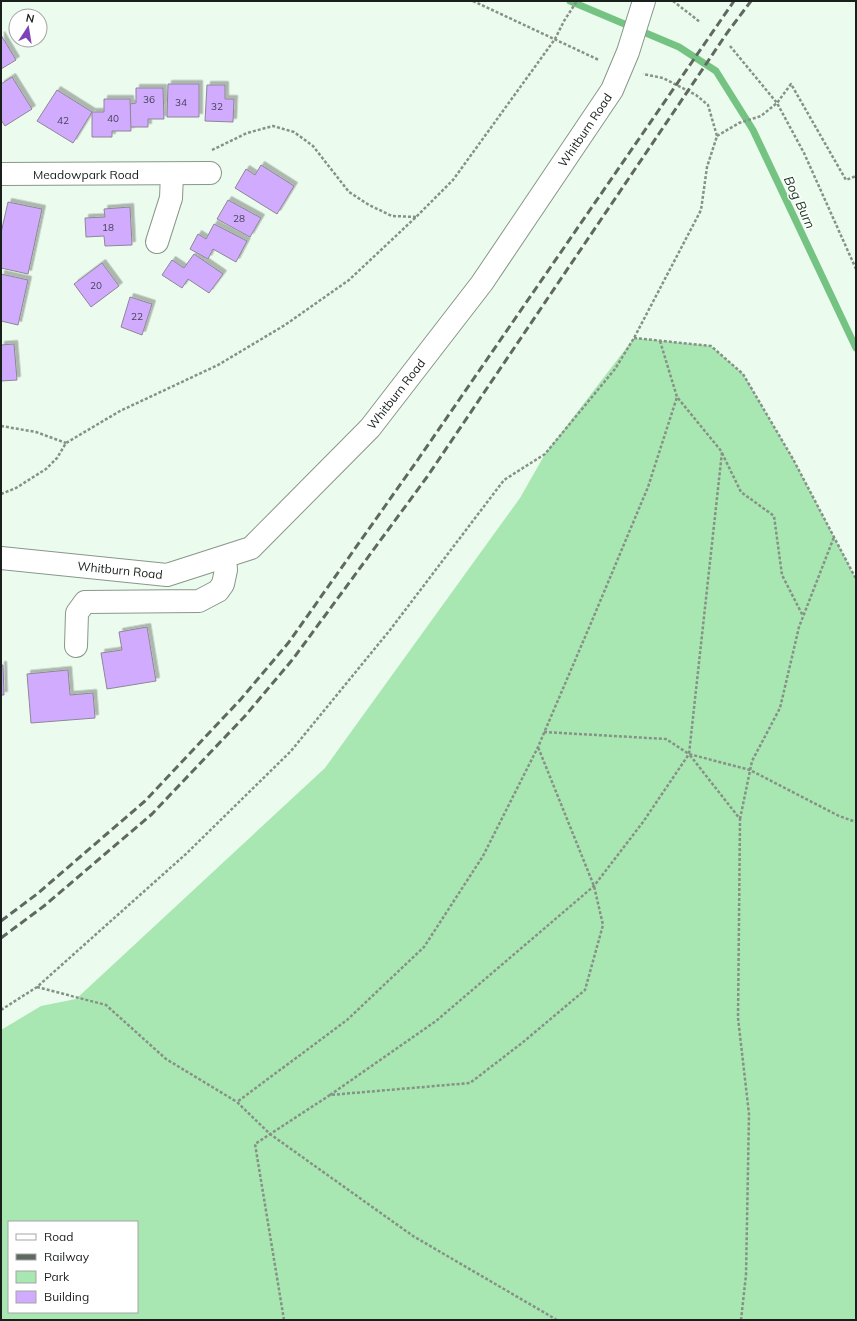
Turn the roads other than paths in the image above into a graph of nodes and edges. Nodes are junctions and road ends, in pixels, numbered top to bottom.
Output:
1 (644, 1) edge
2 (210, 173) road end
3 (1, 174) edge
4 (172, 174) junction
5 (157, 242) dead end
6 (225, 556) junction
7 (1, 558) edge
8 (76, 646) dead end

1 - 6 main road, Whitburn Road
2 - 4 main road, Meadowpark Road
3 - 4 main road, Meadowpark Road
4 - 5 main road
6 - 7 main road, Whitburn Road
6 - 8 main road

